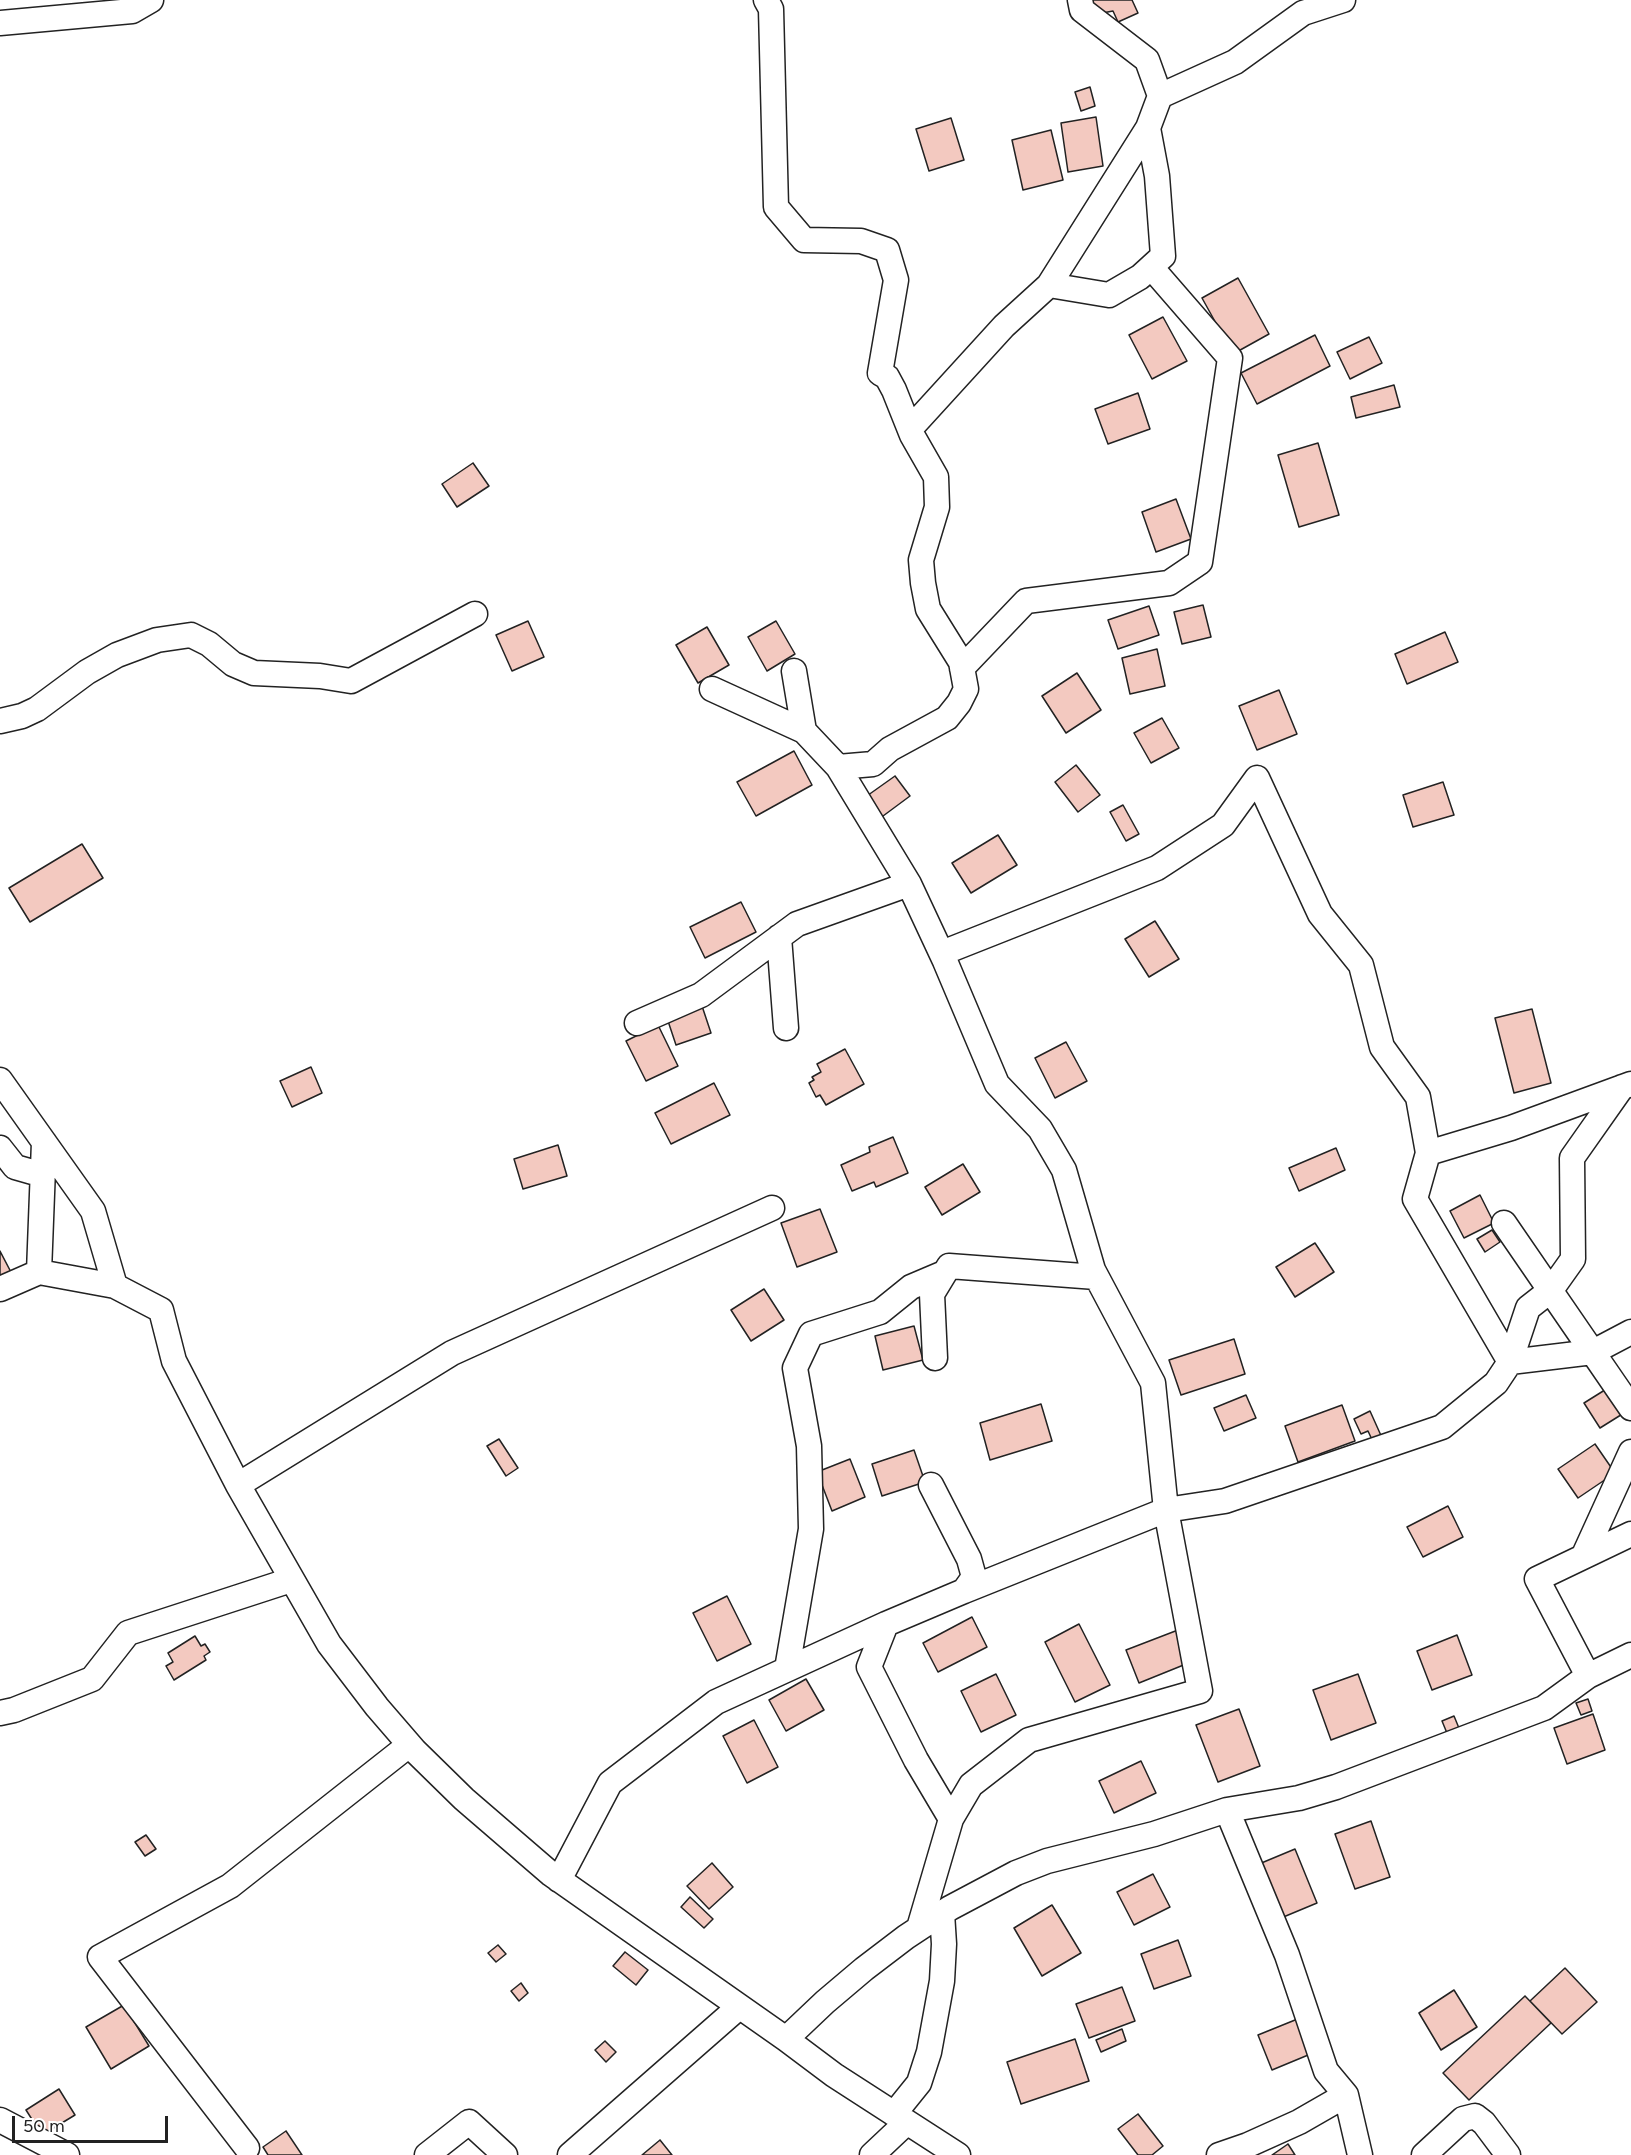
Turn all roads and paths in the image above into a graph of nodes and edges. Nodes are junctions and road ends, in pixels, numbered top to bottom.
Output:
1 (151, 0) edge
2 (766, 0) edge
3 (1080, 0) edge
4 (1343, 0) edge
5 (84, 8) edge
6 (0, 23) edge
7 (1160, 96) junction
8 (1148, 128) junction
9 (1151, 267) junction
10 (1049, 285) junction
11 (910, 429) junction
12 (475, 614) dead end
13 (962, 668) junction
14 (794, 671) dead end
15 (712, 689) dead end
16 (0, 721) edge
17 (804, 731) junction
18 (838, 767) junction
19 (909, 884) junction
20 (779, 937) junction
21 (942, 953) junction
22 (637, 1023) dead end
23 (786, 1028) dead end
24 (0, 1080) edge
25 (1627, 1085) edge
26 (44, 1142) junction
27 (0, 1148) edge
28 (1428, 1153) junction
29 (43, 1175) junction
30 (772, 1208) dead end
31 (1504, 1223) dead end
32 (39, 1272) junction
33 (945, 1273) junction
34 (1096, 1277) junction
35 (115, 1286) junction
36 (0, 1289) edge
37 (1551, 1290) junction
38 (1631, 1332) edge
39 (1593, 1352) junction
40 (935, 1358) dead end
41 (1510, 1362) junction
42 (1631, 1408) edge
43 (1631, 1452) edge
44 (238, 1485) junction
45 (931, 1485) dead end
46 (1166, 1510) junction
47 (1631, 1534) edge
48 (1584, 1555) junction
49 (291, 1580) junction
50 (964, 1591) junction
51 (886, 1624) junction
52 (1631, 1655) edge
53 (787, 1669) junction
54 (1588, 1676) junction
55 (0, 1713) edge
56 (409, 1745) junction
57 (1227, 1810) junction
58 (951, 1819) junction
59 (935, 1872) junction
60 (559, 1880) junction
61 (946, 1910) junction
62 (919, 1928) junction
63 (740, 2007) junction
64 (786, 2039) junction
65 (1346, 2095) junction
66 (900, 2119) junction
67 (0, 2120) edge
68 (247, 2148) dead end
69 (67, 2155) edge
70 (427, 2155) edge
71 (505, 2155) edge
72 (570, 2155) edge
73 (872, 2155) edge
74 (958, 2155) edge
75 (1219, 2155) edge
76 (1360, 2155) edge
77 (1424, 2155) edge
78 (1508, 2155) edge

1 - 5 street
2 - 11 street
3 - 7 street
4 - 7 street
5 - 6 street
7 - 8 street
8 - 9 street
8 - 10 street
9 - 10 street
9 - 13 street
10 - 11 street
11 - 13 street
12 - 16 street
13 - 18 street
14 - 17 street
15 - 17 street
17 - 18 street
18 - 19 street
19 - 20 street
19 - 21 street
20 - 22 street
20 - 23 street
21 - 28 street
21 - 34 street
24 - 26 street
25 - 28 street
25 - 37 street
26 - 29 street
26 - 35 street
27 - 29 street
28 - 41 street
29 - 32 street
30 - 44 street
31 - 37 street
32 - 35 street
32 - 36 street
33 - 34 street
33 - 40 street
33 - 53 street
34 - 46 street
35 - 44 street
37 - 39 street
37 - 41 street
38 - 39 street
39 - 41 street
39 - 42 street
41 - 46 street
43 - 48 street
44 - 49 street
45 - 50 street
46 - 50 street
46 - 58 street
47 - 48 street
48 - 54 street
49 - 55 street
49 - 56 street
50 - 51 street
51 - 53 street
51 - 58 street
52 - 54 street
53 - 60 street
54 - 57 street
56 - 60 street
56 - 68 street
57 - 61 street
57 - 65 street
58 - 59 street
59 - 61 street
59 - 62 street
60 - 63 street
61 - 62 street
61 - 66 street
62 - 64 street
63 - 64 street
63 - 72 street
64 - 66 street
65 - 75 street
65 - 76 street
66 - 73 street
66 - 74 street
67 - 69 street
70 - 71 street
77 - 78 street

